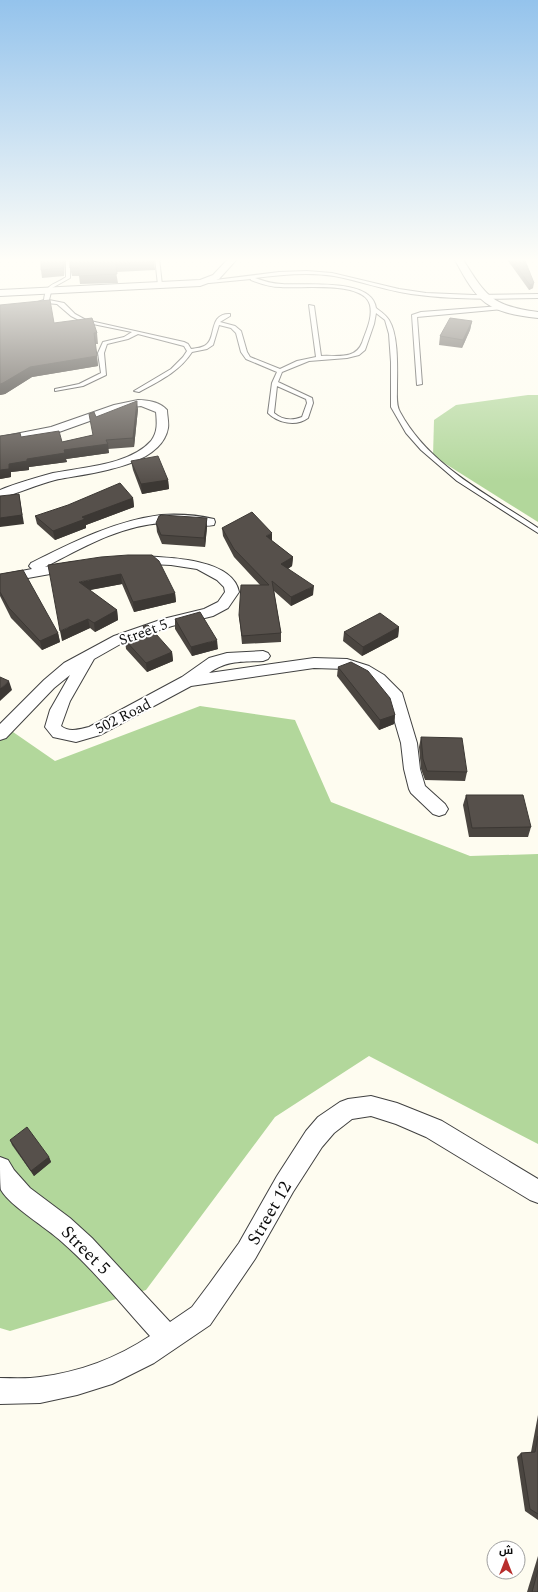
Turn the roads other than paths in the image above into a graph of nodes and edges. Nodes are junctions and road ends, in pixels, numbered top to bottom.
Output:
1 (137, 332) edge
2 (138, 332) edge
3 (214, 332) edge
4 (239, 332) edge
5 (315, 332) edge
6 (368, 332) edge
7 (390, 332) edge
8 (415, 332) edge
9 (190, 351) junction
10 (319, 358) junction
11 (280, 371) junction
12 (275, 383) junction
13 (419, 384) dead end
14 (57, 390) dead end
15 (137, 391) dead end
16 (0, 440) edge
17 (0, 494) edge
18 (209, 522) dead end
19 (538, 531) edge
20 (124, 560) edge
21 (84, 564) edge
22 (20, 574) junction
23 (0, 579) edge
24 (263, 656) dead end
25 (88, 657) junction
26 (187, 681) junction
27 (0, 734) edge
28 (439, 809) dead end
29 (0, 1168) edge
30 (538, 1192) edge
31 (168, 1338) junction
32 (0, 1391) edge

1 - 14 lane
2 - 9 lane
3 - 9 lane
4 - 11 lane
5 - 10 lane
6 - 10 lane
7 - 19 lane
8 - 13 lane
9 - 15 lane
10 - 11 lane
11 - 12 lane
12 - 12 lane
16 - 17 street
18 - 22 street
20 - 25 street, Street 5
21 - 22 street
22 - 23 street
24 - 26 street, 502 Road
25 - 26 street, 502 Road
25 - 27 street, Street 5
26 - 28 street
29 - 31 street, Street 5
30 - 31 street, Street 12
31 - 32 street, Street 12

